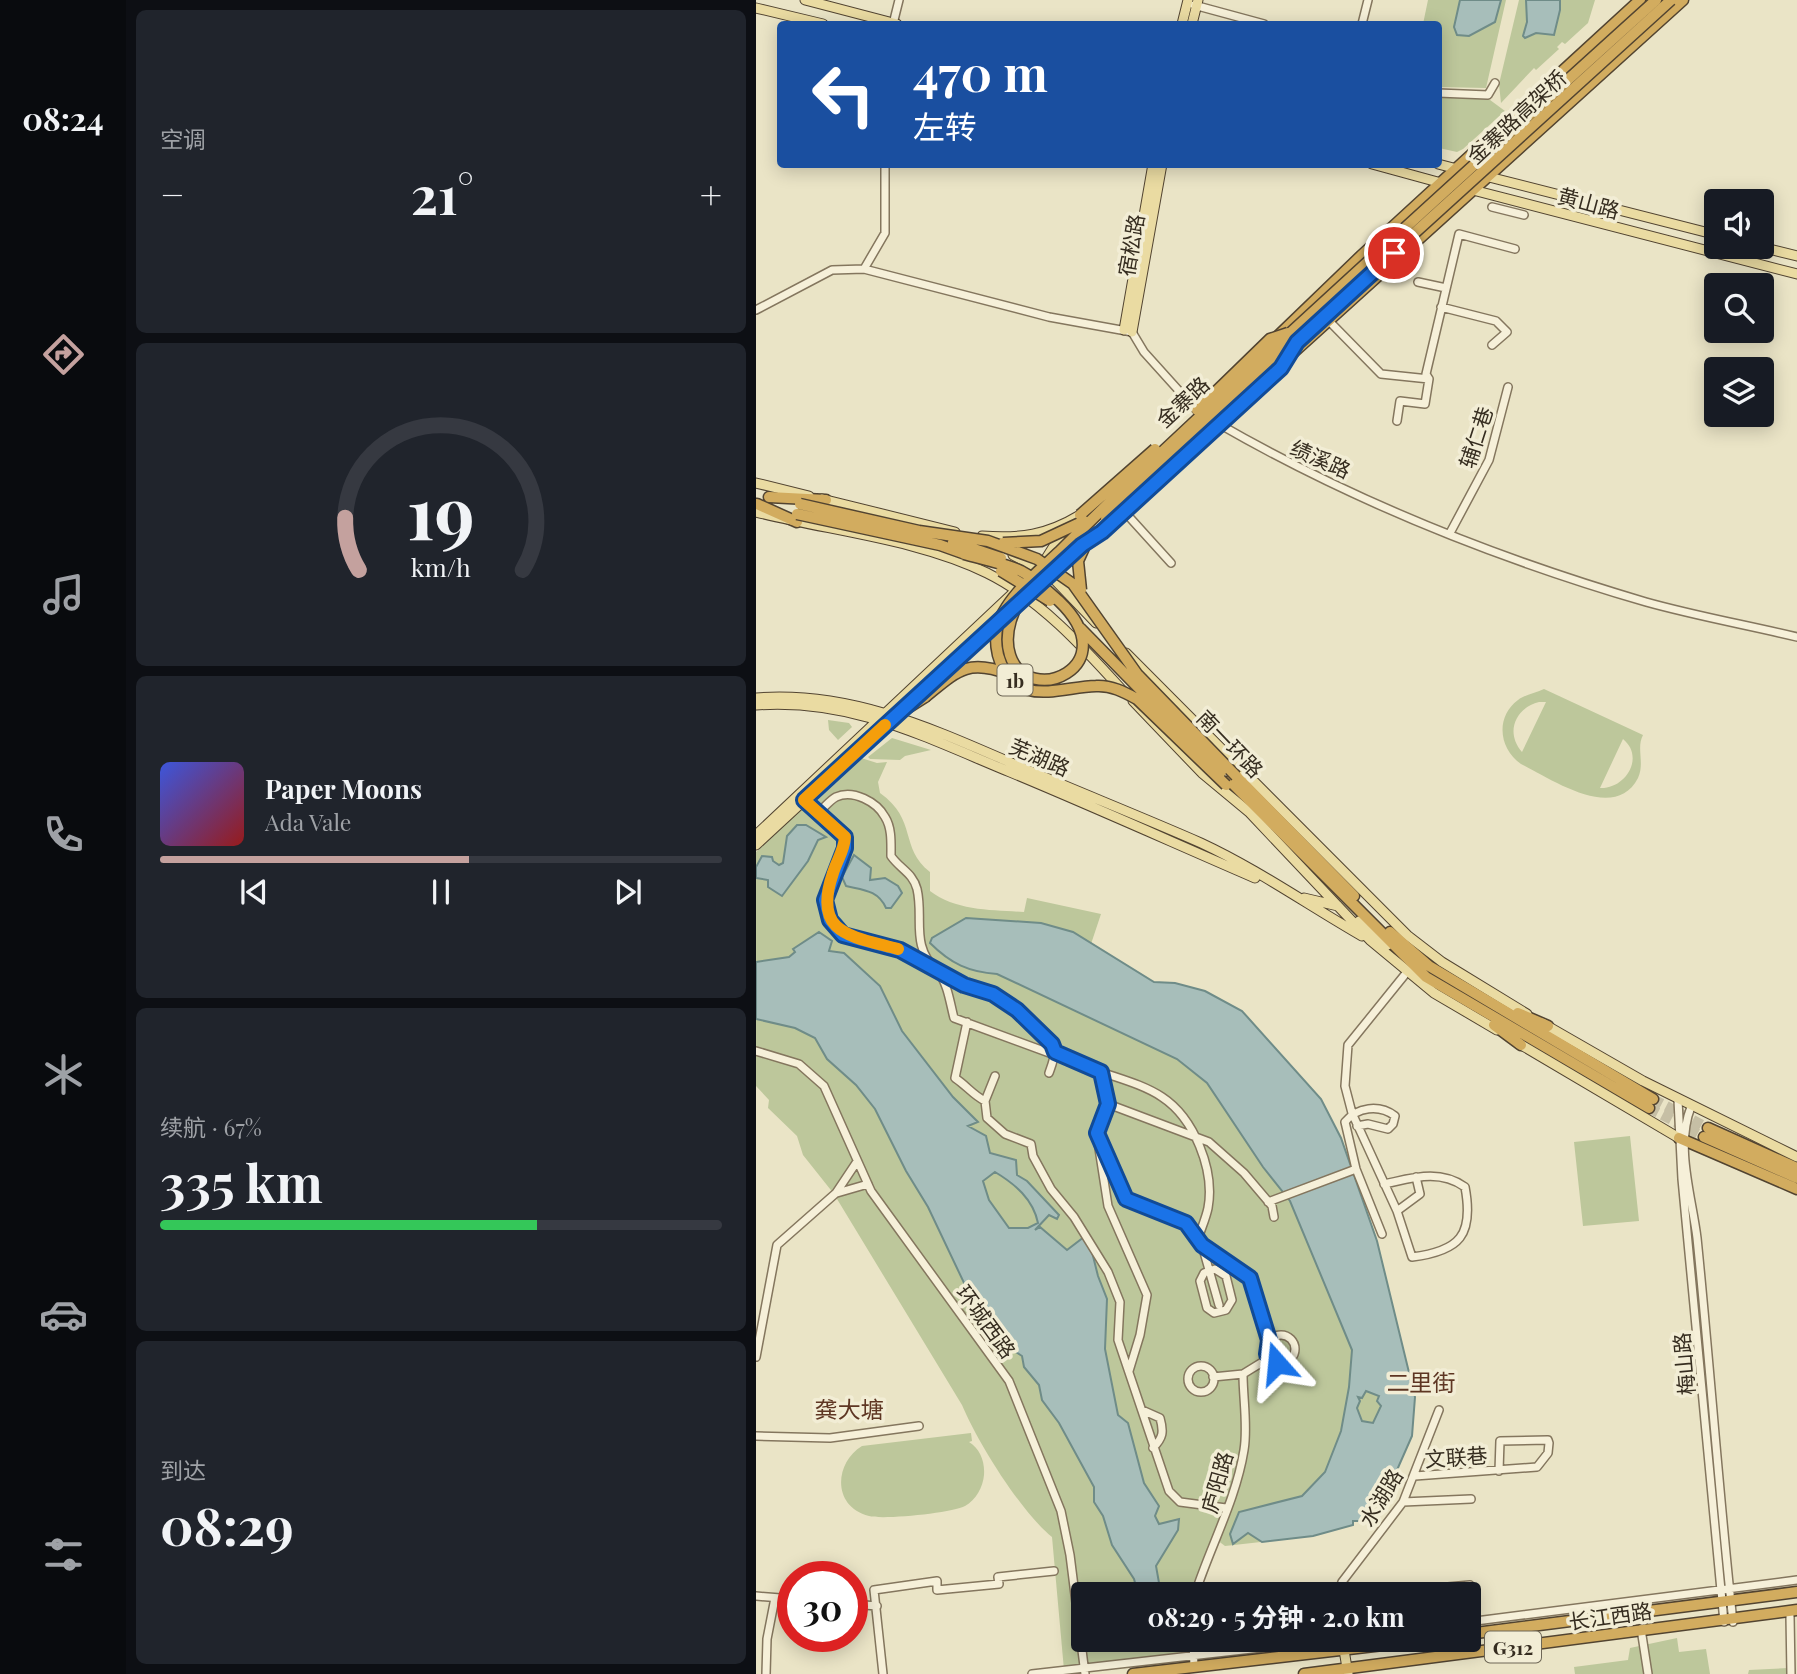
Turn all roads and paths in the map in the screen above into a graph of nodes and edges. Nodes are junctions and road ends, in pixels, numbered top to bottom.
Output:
1 (805, 0) edge
2 (899, 0) edge
3 (1367, 0) edge
4 (1640, 0) edge
5 (1656, 0) edge
6 (1671, 0) edge
7 (1683, 0) edge
8 (1192, 2) edge
9 (756, 8) edge
10 (810, 21) edge
11 (883, 21) edge
12 (895, 21) edge
13 (1183, 21) edge
14 (1192, 21) edge
15 (1255, 21) edge
16 (1363, 21) edge
17 (1495, 82) dead end
18 (1442, 93) edge
19 (1442, 165) edge
20 (885, 168) edge
21 (1152, 168) edge
22 (1161, 168) edge
23 (1387, 168) edge
24 (1456, 169) junction
25 (1488, 176) junction
26 (1442, 183) junction
27 (1473, 190) junction
28 (1492, 207) dead end
29 (1524, 215) dead end
30 (1704, 232) edge
31 (1515, 249) dead end
32 (1774, 250) edge
33 (1797, 256) edge
34 (864, 269) junction
35 (1797, 274) edge
36 (1418, 282) dead end
37 (1446, 288) junction
38 (1441, 307) junction
39 (756, 310) edge
40 (1329, 321) junction
41 (1128, 331) junction
42 (1294, 337) junction
43 (1273, 341) joint
44 (1493, 345) dead end
45 (1429, 379) junction
46 (1508, 387) dead end
47 (1199, 413) junction
48 (1397, 421) dead end
49 (1216, 422) junction
50 (1142, 482) junction
51 (756, 483) edge
52 (1126, 486) junction
53 (756, 494) edge
54 (769, 497) junction
55 (826, 500) junction
56 (756, 504) edge
57 (1122, 508) junction
58 (756, 512) edge
59 (798, 513) junction
60 (1080, 515) joint
61 (919, 531) junction
62 (1450, 533) junction
63 (963, 534) junction
64 (988, 541) junction
65 (1082, 545) junction
66 (964, 554) junction
67 (1171, 563) dead end
68 (1045, 571) junction
69 (1020, 594) junction
70 (1084, 596) junction
71 (1098, 625) junction
72 (1797, 637) edge
73 (756, 698) edge
74 (756, 705) edge
75 (886, 718) junction
76 (1233, 779) junction
77 (804, 800) junction
78 (819, 812) junction
79 (1265, 813) junction
80 (756, 835) edge
81 (756, 845) edge
82 (1281, 848) junction
83 (1295, 895) junction
84 (1341, 906) junction
85 (1370, 940) junction
86 (938, 971) junction
87 (1407, 972) junction
88 (1426, 977) junction
89 (1477, 995) junction
90 (1456, 996) junction
91 (967, 1022) junction
92 (1548, 1026) junction
93 (1521, 1045) junction
94 (756, 1051) edge
95 (1055, 1052) junction
96 (1101, 1072) junction
97 (1049, 1073) dead end
98 (995, 1076) dead end
99 (1678, 1100) junction
100 (985, 1101) junction
101 (1108, 1104) junction
102 (1691, 1107) junction
103 (1352, 1113) junction
104 (1357, 1126) junction
105 (1097, 1133) junction
106 (1195, 1138) junction
107 (1682, 1138) junction
108 (1797, 1157) edge
109 (856, 1163) junction
110 (1797, 1168) edge
111 (1356, 1169) junction
112 (1416, 1177) junction
113 (1797, 1178) edge
114 (868, 1184) junction
115 (1384, 1184) junction
116 (1797, 1189) edge
117 (836, 1193) junction
118 (1268, 1202) junction
119 (1397, 1211) junction
120 (1274, 1217) dead end
121 (1382, 1234) dead end
122 (1200, 1242) junction
123 (1209, 1270) junction
124 (1219, 1305) dead end
125 (758, 1326) edge
126 (1269, 1340) junction
127 (756, 1357) edge
128 (1269, 1358) junction
129 (1129, 1371) junction
130 (1243, 1374) junction
131 (1213, 1377) dead end
132 (1142, 1410) junction
133 (1439, 1410) dead end
134 (919, 1426) dead end
135 (756, 1436) edge
136 (1153, 1448) junction
137 (1499, 1471) junction
138 (1415, 1476) junction
139 (1471, 1499) dead end
140 (1403, 1502) junction
141 (1226, 1508) junction
142 (1054, 1572) dead end
143 (1797, 1580) edge
144 (1200, 1582) edge
145 (1342, 1582) edge
146 (1797, 1592) edge
147 (756, 1596) edge
148 (1725, 1596) junction
149 (775, 1598) joint
150 (868, 1605) edge
151 (877, 1606) junction
152 (1795, 1614) edge
153 (1481, 1621) edge
154 (1728, 1621) junction
155 (1481, 1632) edge
156 (1641, 1632) junction
157 (1194, 1652) edge
158 (1237, 1652) edge
159 (1292, 1652) edge
160 (1339, 1652) edge
161 (1194, 1655) junction
162 (1194, 1667) junction
163 (1085, 1671) edge
164 (1341, 1672) edge
165 (766, 1674) edge
166 (883, 1674) edge
167 (1032, 1674) edge
168 (1133, 1674) edge
169 (1304, 1674) edge
170 (1648, 1674) edge
171 (1791, 1674) edge

1 - 11 main road
2 - 12 street
3 - 16 street
4 - 24 highway, 金寨路
5 - 42 highway, 金寨路高架桥, bridge
6 - 42 highway, 金寨路高架桥, bridge
7 - 25 highway
8 - 13 main road
8 - 14 main road
8 - 15 street
9 - 10 main road
17 - 18 street
19 - 24 main road, 黄山路
20 - 34 street
21 - 41 main road, 宿松路
22 - 41 main road, 宿松路
23 - 26 main road, 黄山路
24 - 25 main road, 黄山路
24 - 26 highway, 金寨路
25 - 27 highway
25 - 30 main road, 黄山路
26 - 27 main road, 黄山路
26 - 43 highway, 金寨路
27 - 35 main road, 黄山路
27 - 40 highway
28 - 29 street
31 - 37 street
32 - 33 main road
34 - 39 street
34 - 41 street
36 - 37 street
37 - 38 street
38 - 44 street
38 - 45 street
40 - 45 street
40 - 49 highway
41 - 47 street, 绩溪路
42 - 50 highway, 金寨路高架桥, bridge
42 - 52 highway, 金寨路高架桥, bridge
42 - 60 highway, bridge
42 - 65 highway, bridge
43 - 47 main road, 金寨路
45 - 48 street
46 - 62 street, 辅仁巷
47 - 49 street, 绩溪路
47 - 68 main road, 金寨路
49 - 57 highway
49 - 62 street, 绩溪路
50 - 66 highway, 金寨路高架桥, bridge
50 - 70 highway, bridge
51 - 55 main road
52 - 64 highway, bridge
52 - 76 highway, 1b, bridge
53 - 54 highway, 南一环路
54 - 55 highway
54 - 59 highway, 南一环路
55 - 63 main road
56 - 59 highway, 南一环路
57 - 65 highway
57 - 67 street
58 - 59 main road
59 - 61 highway, 南一环路, bridge
59 - 66 highway, 南一环路, bridge
59 - 69 main road
60 - 63 main road
61 - 64 highway, 南一环路, bridge
61 - 75 highway, bridge
62 - 72 street, 绩溪路
63 - 68 main road
64 - 70 highway, 南一环路, bridge
65 - 68 highway
65 - 71 main road
66 - 76 highway, 南一环路, bridge
68 - 69 highway
68 - 71 main road
69 - 75 main road
69 - 82 main road
70 - 76 highway, 南一环路, bridge
71 - 76 main road
73 - 75 main road, 芜湖路
74 - 75 main road, 芜湖路
75 - 77 main road
75 - 80 main road
75 - 83 main road, 芜湖路
76 - 79 highway, 南一环路
76 - 92 main road
77 - 78 street
77 - 81 main road
78 - 86 street
78 - 86 street
79 - 82 main road
79 - 88 highway, 南一环路
79 - 89 highway, 南一环路
82 - 84 main road
83 - 84 main road
83 - 85 main road, 芜湖路
84 - 85 main road
84 - 88 main road
85 - 87 main road
86 - 91 street
86 - 95 street
87 - 93 main road
87 - 103 street
88 - 90 highway, 南一环路
89 - 90 highway, 南一环路
89 - 92 highway
90 - 93 highway
91 - 95 street
91 - 100 street
92 - 99 main road
93 - 107 main road
94 - 109 street, 环城西路
95 - 96 street
95 - 97 street
96 - 101 street
96 - 106 street
98 - 100 street
99 - 102 main road
99 - 107 street, 梅山路
100 - 129 street
101 - 105 street
101 - 106 street
102 - 107 street, 梅山路
102 - 108 main road
103 - 104 street
103 - 104 street
103 - 111 street
104 - 115 street
105 - 122 street
105 - 129 street
106 - 118 street
106 - 122 street
107 - 116 highway
107 - 148 street, 梅山路
109 - 114 street, 环城西路
109 - 117 street
110 - 113 highway
111 - 118 street
111 - 121 street
112 - 115 street
112 - 119 street
112 - 119 street
114 - 117 street
114 - 163 street, 环城西路
115 - 119 street
117 - 125 street
118 - 120 street
122 - 123 street
122 - 126 street
123 - 123 street
123 - 124 street
125 - 127 street
126 - 128 street
126 - 128 street
128 - 130 street
129 - 132 street
130 - 131 street
130 - 141 street, 庐阳路
132 - 136 street
132 - 136 street
133 - 138 street, 水湖路
134 - 135 street
136 - 141 street
137 - 137 street, 文联巷
137 - 138 street, 文联巷
138 - 140 street, 水湖路
139 - 140 street
140 - 145 street, 水湖路
141 - 144 street, 庐阳路
142 - 151 street
143 - 148 street
146 - 148 highway, 长江西路 / G312
147 - 149 street
148 - 153 street
148 - 154 street, 梅山路
148 - 155 highway, 长江西路 / G312
149 - 165 street
150 - 151 street
151 - 166 street
152 - 154 highway, 长江西路 / G312
152 - 171 street
154 - 156 highway, 长江西路 / G312
156 - 164 highway, 长江西路 / G312
156 - 170 street
157 - 161 street
158 - 161 street
159 - 162 highway
160 - 164 main road
161 - 162 street
161 - 163 street
162 - 168 highway
163 - 167 street
164 - 169 highway, 长江西路 / G312

